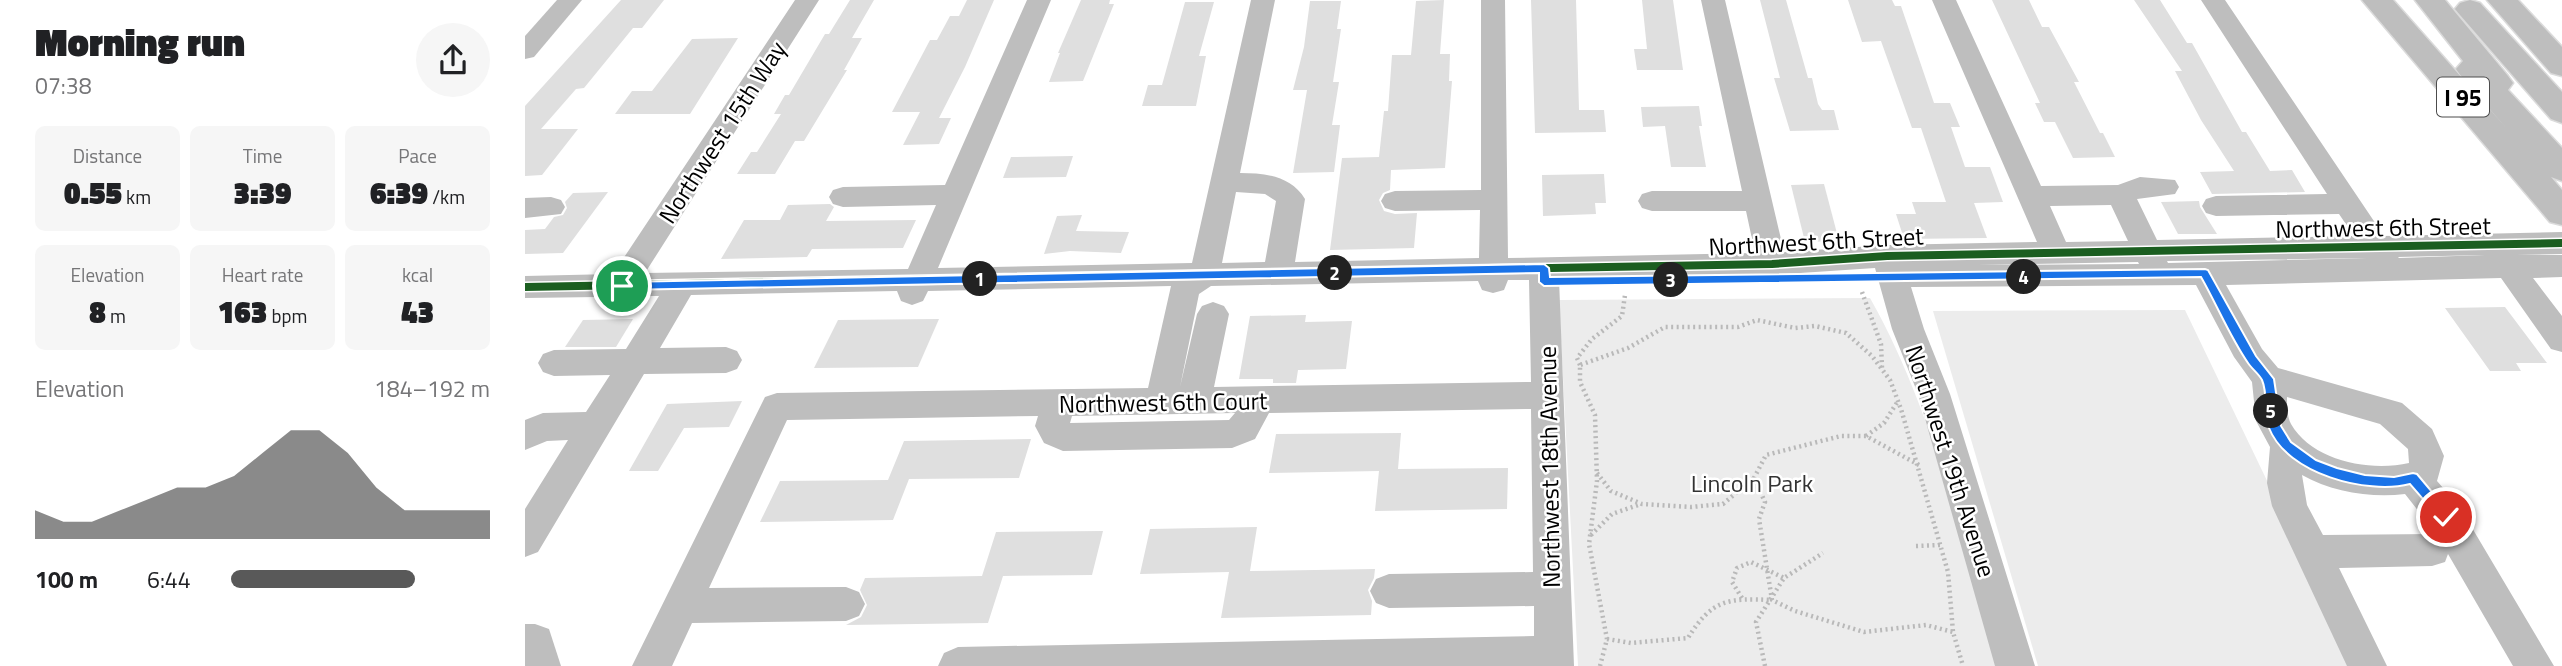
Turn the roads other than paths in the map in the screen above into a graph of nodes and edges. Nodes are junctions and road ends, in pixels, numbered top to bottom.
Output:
1 (570, 0) edge
2 (807, 0) edge
3 (1039, 0) edge
4 (1263, 0) edge
5 (1493, 0) edge
6 (1713, 0) edge
7 (1944, 0) edge
8 (2213, 0) edge
9 (2377, 0) edge
10 (2409, 0) edge
11 (2430, 0) edge
12 (2462, 0) edge
13 (2473, 0) edge
14 (2502, 0) edge
15 (2526, 0) edge
16 (2562, 46) edge
17 (525, 51) edge
18 (2562, 66) edge
19 (2562, 100) edge
20 (2562, 112) edge
21 (2539, 142) junction
22 (1224, 183) junction
23 (2165, 187) dead end
24 (2557, 192) edge
25 (955, 195) junction
26 (2121, 195) junction
27 (843, 197) dead end
28 (2031, 197) junction
29 (1495, 200) junction
30 (1395, 201) dead end
31 (1652, 201) dead end
32 (1758, 201) junction
33 (2348, 204) junction
34 (2216, 206) dead end
35 (2562, 243) edge
36 (2056, 252) junction
37 (2500, 255) junction
38 (2383, 257) junction
39 (2153, 262) junction
40 (1772, 264) junction
41 (1890, 266) junction
42 (2562, 266) edge
43 (2205, 273) junction
44 (1278, 274) junction
45 (1544, 275) junction
46 (1493, 276) junction
47 (1195, 282) junction
48 (525, 287) edge
49 (915, 287) junction
50 (678, 291) junction
51 (617, 292) junction
52 (525, 300) edge
53 (1213, 314) dead end
54 (2562, 340) edge
55 (726, 360) dead end
56 (634, 361) junction
57 (554, 363) dead end
58 (2268, 379) junction
59 (1548, 395) junction
60 (1255, 400) junction
61 (1195, 401) junction
62 (1161, 402) junction
63 (1059, 404) junction
64 (594, 426) junction
65 (525, 436) edge
66 (2287, 446) junction
67 (2413, 478) junction
68 (525, 541) edge
69 (2432, 550) dead end
70 (2311, 552) junction
71 (1552, 589) junction
72 (1389, 591) dead end
73 (846, 604) dead end
74 (680, 606) junction
75 (525, 642) edge
76 (1554, 660) edge
77 (1091, 665) edge
78 (541, 666) edge
79 (652, 666) edge
80 (958, 666) edge
81 (2015, 666) edge
82 (2367, 666) edge
83 (2534, 666) edge

1 - 17 street
2 - 51 street, Northwest 15th Way
3 - 25 street
4 - 22 street
5 - 29 street
6 - 32 street
7 - 28 street
8 - 33 street
9 - 24 highway, I 95
10 - 21 highway
11 - 21 highway
12 - 20 highway
13 - 19 highway
14 - 18 highway
15 - 16 highway
21 - 24 highway
22 - 44 street
22 - 47 street
23 - 26 street
25 - 27 street
25 - 49 street
26 - 28 street
26 - 39 street
28 - 36 street
29 - 30 street
29 - 46 street
31 - 32 street
32 - 40 street
33 - 34 street
33 - 38 street
35 - 37 street, Northwest 6th Street
36 - 39 street, Northwest 6th Street
36 - 41 street, Northwest 6th Street
37 - 38 street, Northwest 6th Street
37 - 42 street, Northwest 6th Street
37 - 54 street
38 - 39 street, Northwest 6th Street
38 - 43 street, Northwest 6th Street
39 - 41 street, Northwest 6th Street
39 - 43 street, Northwest 6th Street
40 - 41 street, Northwest 6th Street
40 - 45 street, Northwest 6th Street
41 - 45 street, Northwest 6th Street
41 - 81 street, Northwest 19th Avenue
43 - 58 street
44 - 46 street, Northwest 6th Street
44 - 47 street, Northwest 6th Street
45 - 46 street, Northwest 6th Street
45 - 59 street, Northwest 18th Avenue
46 - 47 street, Northwest 6th Street
47 - 49 street, Northwest 6th Street
47 - 62 street
48 - 51 street, Northwest 6th Street
49 - 50 street, Northwest 6th Street
50 - 51 street, Northwest 6th Street
50 - 56 street
51 - 52 street, Northwest 6th Street
53 - 61 street
55 - 56 street
56 - 57 street
56 - 64 street
58 - 66 street
58 - 67 street
59 - 60 street, Northwest 6th Court
59 - 71 street, Northwest 18th Avenue
60 - 61 street, Northwest 6th Court
60 - 63 street
61 - 62 street, Northwest 6th Court
62 - 63 street, Northwest 6th Court
63 - 74 street, Northwest 6th Court
64 - 65 street
64 - 68 street
66 - 67 street
66 - 70 street
67 - 83 street
69 - 70 street
70 - 82 street
71 - 72 street
71 - 76 street, Northwest 18th Avenue
73 - 74 street
74 - 79 street
75 - 78 street
76 - 77 street
77 - 80 street

